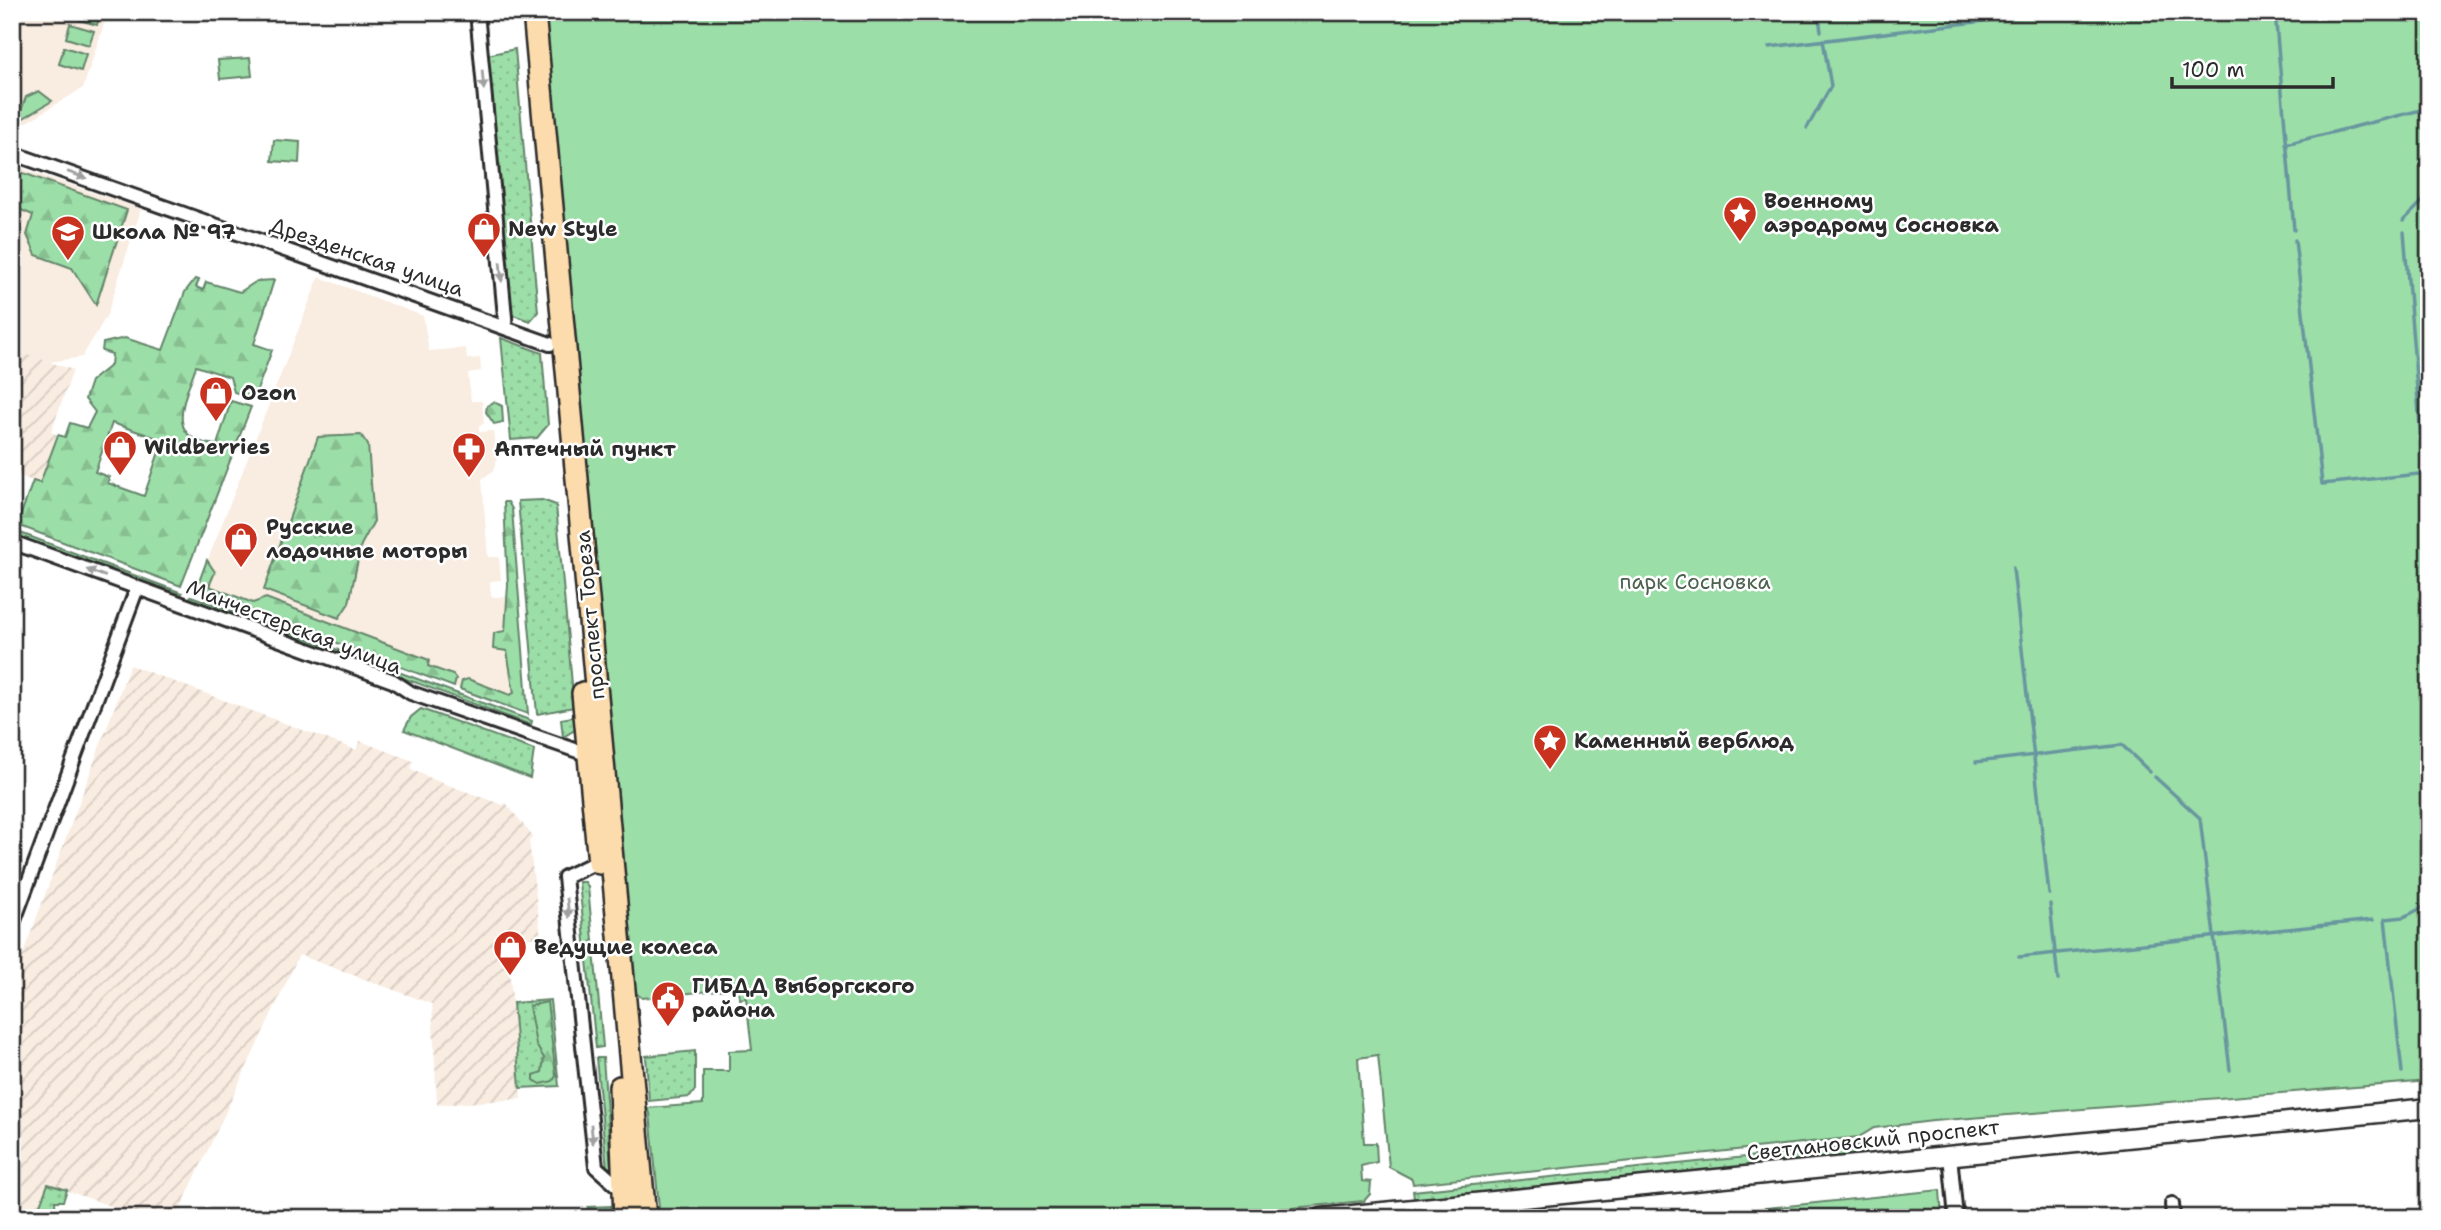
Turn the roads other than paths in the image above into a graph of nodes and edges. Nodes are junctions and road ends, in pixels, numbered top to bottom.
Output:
1 (477, 12) edge
2 (520, 12) edge
3 (534, 12) edge
4 (12, 153) edge
5 (506, 328) junction
6 (550, 344) junction
7 (12, 542) edge
8 (137, 588) junction
9 (595, 756) junction
10 (599, 861) junction
11 (12, 926) edge
12 (2429, 1108) edge
13 (2429, 1119) edge
14 (1950, 1161) junction
15 (623, 1191) junction
16 (625, 1218) edge
17 (645, 1218) edge
18 (1322, 1218) edge
19 (1429, 1218) edge
20 (1956, 1218) edge

1 -> 5 street
2 - 6 main road, проспект Тореза
3 - 9 main road, проспект Тореза
4 -> 5 street, Дрезденская улица
5 - 6 street, Дрезденская улица
6 - 9 main road, проспект Тореза
8 -> 7 street, Манчестерская улица
8 - 9 street, Манчестерская улица
8 - 11 street
9 - 10 main road, проспект Тореза
9 - 17 main road, проспект Тореза
10 - 15 main road, проспект Тореза
10 -> 15 street
12 - 14 main road, Светлановский проспект
13 - 14 main road, Светлановский проспект
14 - 18 main road, Светлановский проспект
14 - 19 main road, Светлановский проспект
14 - 20 street
15 - 16 main road, проспект Тореза

